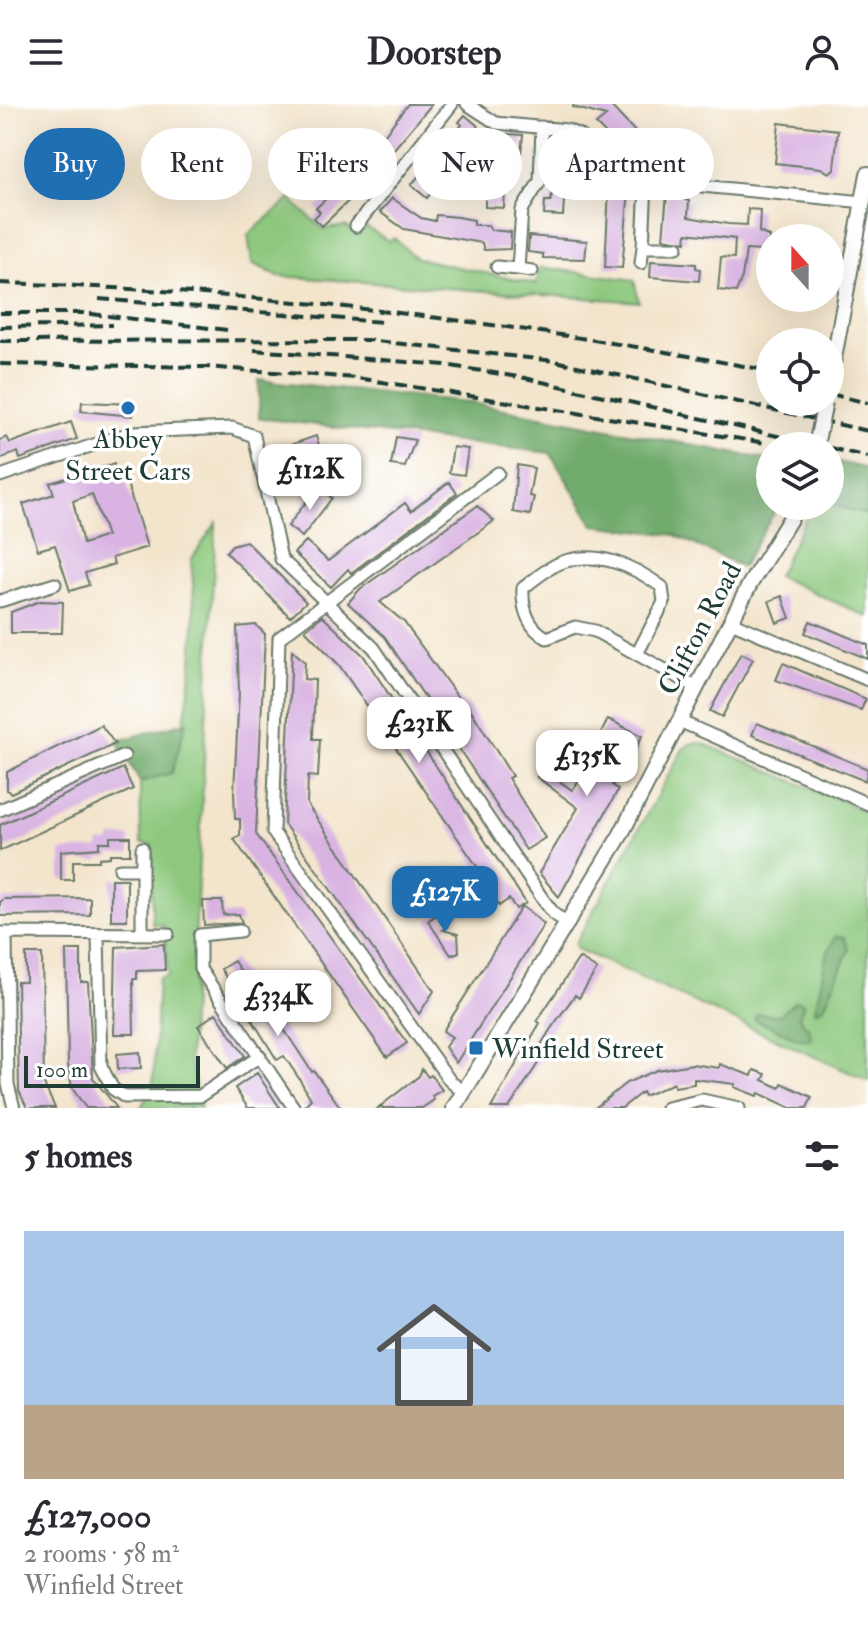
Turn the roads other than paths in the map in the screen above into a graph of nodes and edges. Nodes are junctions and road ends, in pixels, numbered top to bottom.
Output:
1 (452, 104) edge
2 (467, 104) edge
3 (542, 127) junction
4 (550, 128) edge
5 (868, 174) edge
6 (714, 188) edge
7 (645, 200) edge
8 (864, 202) junction
9 (356, 226) dead end
10 (643, 247) junction
11 (677, 247) dead end
12 (641, 263) dead end
13 (497, 267) dead end
14 (518, 269) junction
15 (532, 271) dead end
16 (840, 328) edge
17 (498, 473) dead end
18 (0, 476) edge
19 (790, 520) edge
20 (55, 584) dead end
21 (0, 601) edge
22 (323, 602) junction
23 (731, 622) junction
24 (637, 654) junction
25 (868, 680) edge
26 (696, 687) junction
27 (679, 721) junction
28 (124, 756) dead end
29 (868, 804) edge
30 (0, 810) edge
31 (142, 848) dead end
32 (120, 869) dead end
33 (142, 869) junction
34 (569, 923) junction
35 (240, 931) dead end
36 (3, 933) edge
37 (142, 934) junction
38 (168, 934) dead end
39 (98, 935) junction
40 (260, 1056) junction
41 (463, 1092) junction
42 (14, 1108) edge
43 (294, 1108) edge
44 (454, 1108) edge
45 (667, 1108) edge
46 (739, 1108) edge

1 - 9 street
2 - 3 street
3 - 4 street
3 - 14 street
5 - 8 street
6 - 8 street
7 - 10 street
8 - 16 street
10 - 11 street
10 - 12 street
13 - 14 street
14 - 15 street
17 - 22 street
18 - 22 street
19 - 23 street, Clifton Road
20 - 21 street
22 - 34 street
22 - 41 street
23 - 25 street
23 - 26 street, Clifton Road
24 - 24 street
24 - 26 street
26 - 27 street, Clifton Road
27 - 29 street
27 - 34 street, Clifton Road
28 - 30 street
31 - 33 street
32 - 33 street
33 - 37 street
34 - 41 street, Clifton Road
35 - 40 street
36 - 39 street
36 - 42 street
37 - 38 street
37 - 39 street
39 - 40 street
40 - 43 street
41 - 44 street, Clifton Road
45 - 46 street

